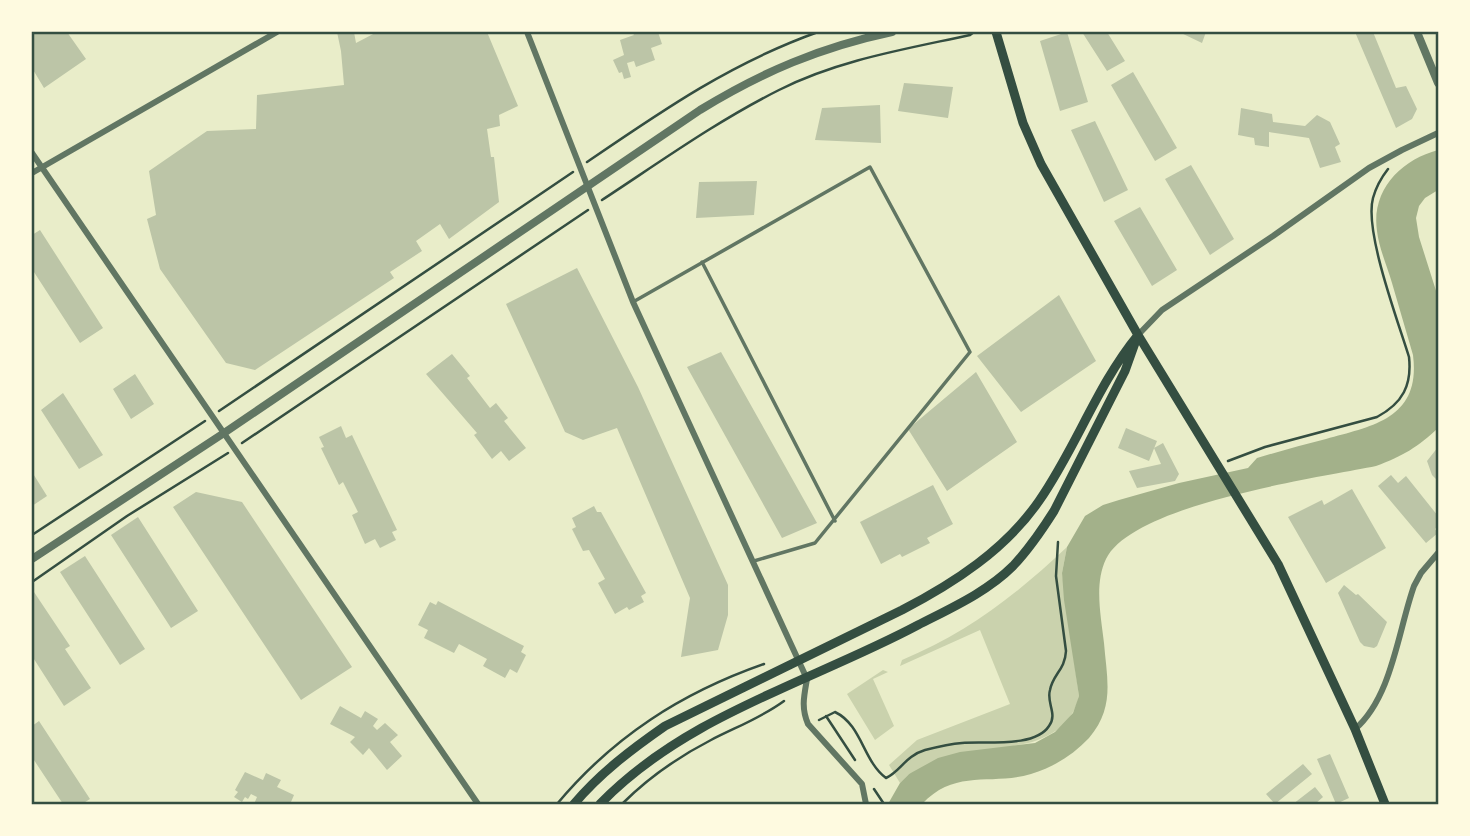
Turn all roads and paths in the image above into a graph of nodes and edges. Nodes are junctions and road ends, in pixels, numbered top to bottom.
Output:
1 (277, 32) edge
2 (527, 32) edge
3 (818, 32) edge
4 (892, 32) edge
5 (974, 32) edge
6 (996, 32) edge
7 (1417, 32) edge
8 (268, 34) edge
9 (1438, 83) edge
10 (1438, 134) edge
11 (32, 153) edge
12 (1394, 163) dead end
13 (581, 167) junction
14 (42, 168) junction
15 (32, 173) edge
16 (589, 186) junction
17 (596, 204) junction
18 (702, 262) junction
19 (633, 302) junction
20 (1138, 335) junction
21 (213, 416) junction
22 (224, 433) junction
23 (235, 448) junction
24 (1220, 468) junction
25 (835, 521) junction
26 (32, 535) edge
27 (1058, 542) dead end
28 (1438, 553) edge
29 (32, 559) edge
30 (754, 561) junction
31 (32, 582) edge
32 (798, 660) junction
33 (807, 678) junction
34 (789, 697) dead end
35 (826, 716) junction
36 (808, 724) junction
37 (1355, 729) junction
38 (839, 736) dead end
39 (478, 804) edge
40 (574, 804) edge
41 (600, 804) edge
42 (622, 804) edge
43 (866, 804) edge
44 (1385, 804) edge

1 - 8 street
2 - 13 street
3 - 13 path
4 - 16 street
5 - 17 path
6 - 20 main road
7 - 9 street
8 - 14 street
10 - 20 street
11 - 14 street
12 - 24 path
13 - 16 street
13 - 21 path
14 - 15 street
14 - 21 street
16 - 17 street
16 - 22 street
17 - 19 street
17 - 23 path
18 - 19 lane
18 - 25 lane
18 - 25 lane
19 - 30 street
20 - 24 main road
20 - 32 main road
20 - 33 main road
21 - 22 street
21 - 26 path
22 - 23 street
22 - 29 street
23 - 31 path
23 - 39 street
24 - 37 main road
25 - 30 lane
27 - 35 path
28 - 37 street
30 - 32 street
32 - 33 street
32 - 40 main road
33 - 36 street
33 - 41 main road
34 - 42 path
35 - 36 path
35 - 38 path
36 - 43 street
37 - 44 main road

